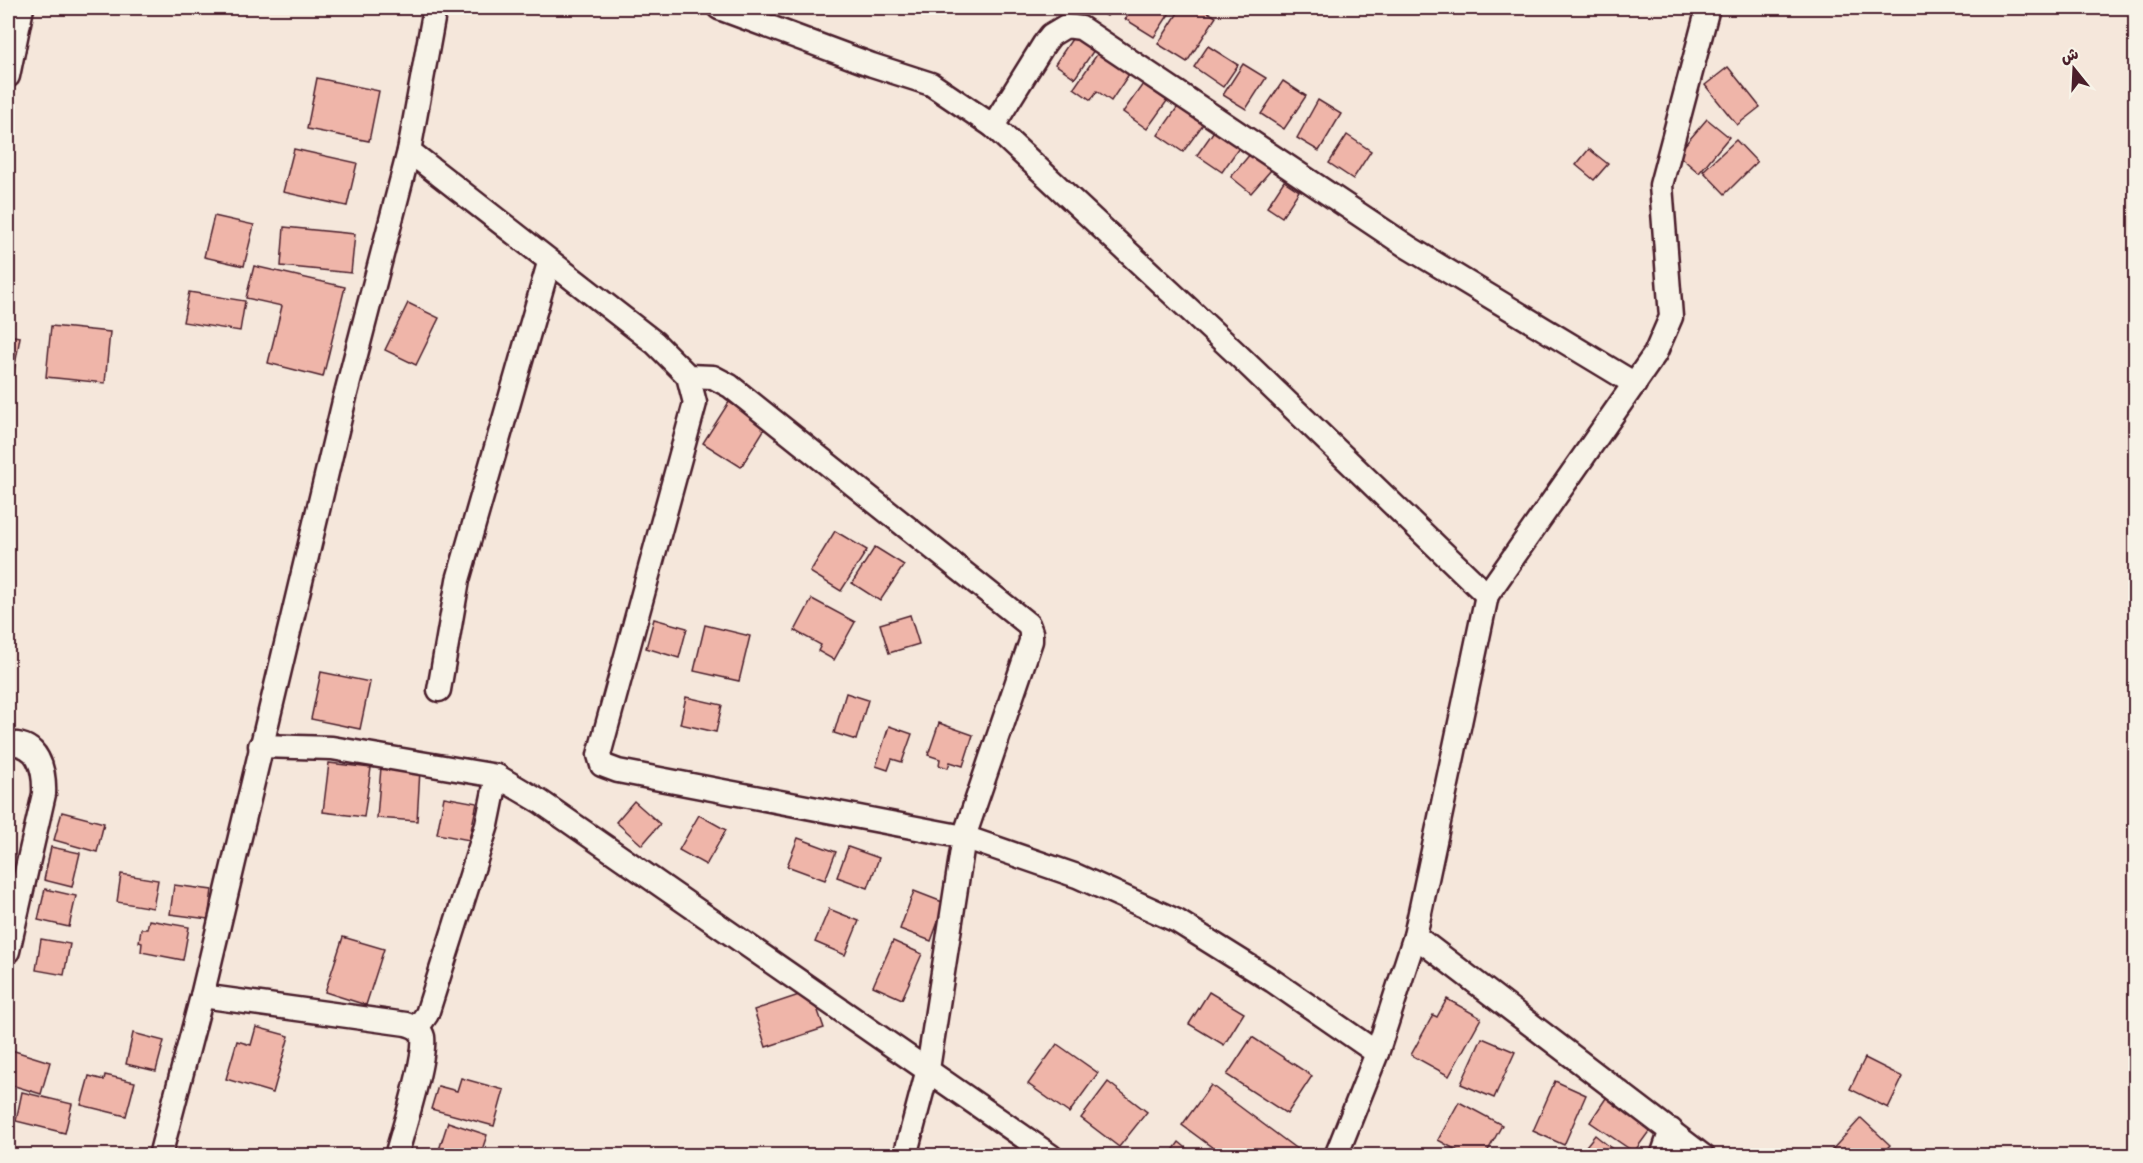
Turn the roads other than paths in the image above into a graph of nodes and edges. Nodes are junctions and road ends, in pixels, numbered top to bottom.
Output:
1 (22, 8) edge
2 (435, 8) edge
3 (719, 8) edge
4 (1703, 11) edge
5 (8, 76) edge
6 (993, 126) junction
7 (409, 151) junction
8 (549, 263) junction
9 (688, 376) junction
10 (1635, 384) junction
11 (1487, 595) junction
12 (439, 690) dead end
13 (8, 744) edge
14 (260, 746) junction
15 (497, 776) junction
16 (964, 837) junction
17 (1415, 936) junction
18 (8, 951) edge
19 (202, 996) junction
20 (417, 1028) junction
21 (1377, 1053) junction
22 (928, 1070) junction
23 (1671, 1130) junction
24 (160, 1155) edge
25 (396, 1155) edge
26 (905, 1155) edge
27 (1052, 1155) edge
28 (1336, 1155) edge
29 (1662, 1155) edge
30 (1703, 1155) edge

1 - 5 street
2 - 7 street
3 - 6 street
4 - 10 street
6 - 10 street
6 - 11 street
7 - 8 street
7 - 14 street
8 - 9 street
8 - 12 street
9 - 16 street
9 - 16 street
10 - 11 street
11 - 17 street
13 - 18 street
14 - 15 street
14 - 19 street
15 - 20 street
15 - 22 street
16 - 21 street
16 - 22 street
17 - 21 street
17 - 23 street
19 - 20 street
19 - 24 street
20 - 25 street
21 - 28 street
22 - 26 street
22 - 27 street
23 - 29 street
23 - 30 street

